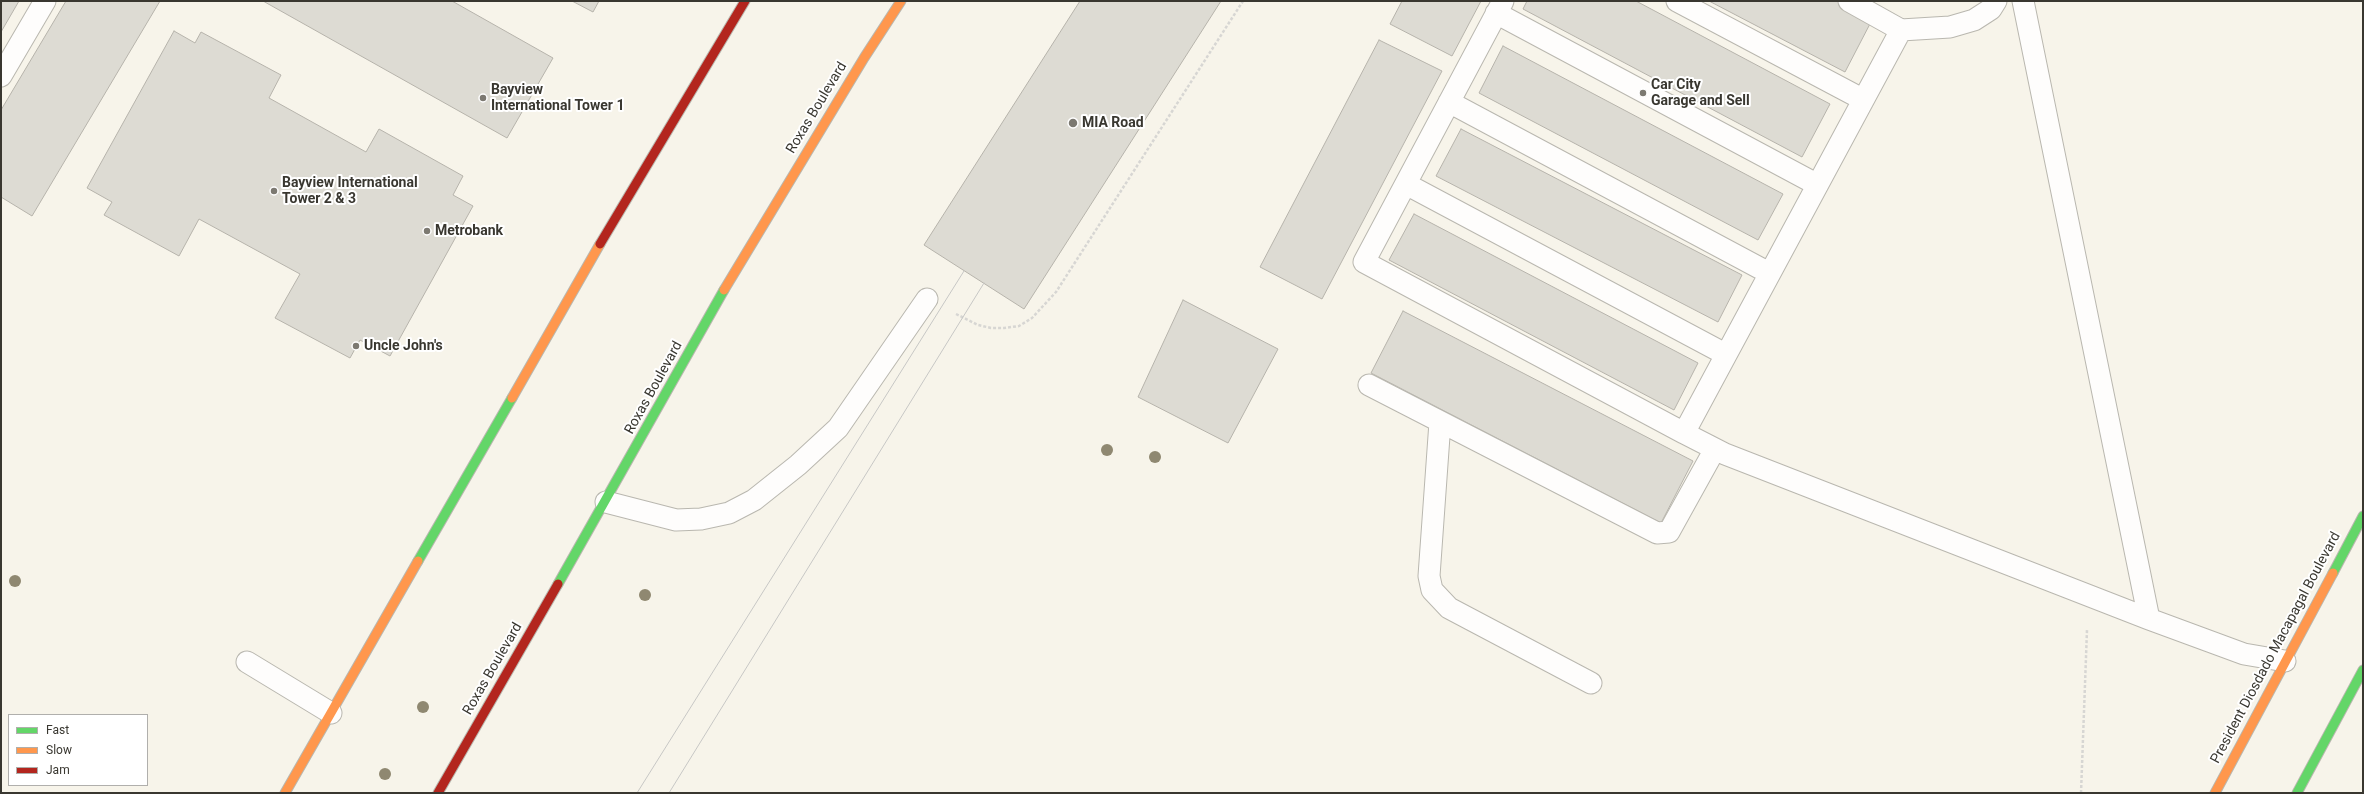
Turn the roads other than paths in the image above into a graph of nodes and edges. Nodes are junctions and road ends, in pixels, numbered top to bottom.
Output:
1 (46, 1) edge
2 (745, 1) edge
3 (901, 1) edge
4 (1677, 1) edge
5 (1849, 1) edge
6 (1996, 1) edge
7 (2023, 1) edge
8 (1500, 7) edge
9 (1901, 30) junction
10 (1, 76) edge
11 (1862, 99) junction
12 (1449, 102) junction
13 (1406, 184) junction
14 (1816, 184) junction
15 (1769, 272) junction
16 (927, 299) road end
17 (1725, 354) junction
18 (1369, 385) dead end
19 (1440, 422) junction
20 (1684, 433) junction
21 (1714, 449) junction
22 (606, 502) junction
23 (2363, 516) edge
24 (2149, 619) junction
25 (2285, 661) junction
26 (247, 662) dead end
27 (2363, 670) edge
28 (1591, 683) dead end
29 (331, 714) junction
30 (285, 793) edge
31 (438, 793) edge
32 (2215, 793) edge
33 (2297, 793) edge

1 - 10 lane
2 - 29 main road
3 - 22 main road, Roxas Boulevard
4 - 11 lane
5 - 9 lane
6 - 9 lane
7 - 24 lane
8 - 12 lane
8 - 14 lane
9 - 11 lane
11 - 14 lane
12 - 13 lane
12 - 15 lane
13 - 17 lane
13 - 20 lane
14 - 15 lane
15 - 17 lane
16 - 22 lane
17 - 20 lane
18 - 19 lane
19 - 21 lane
19 - 28 lane
20 - 21 lane
21 - 24 lane
22 - 31 main road, Roxas Boulevard
23 - 25 main road, President Diosdado Macapagal Boulevard
24 - 25 lane
25 - 32 main road, President Diosdado Macapagal Boulevard
26 - 29 lane
27 - 33 main road
29 - 30 main road

